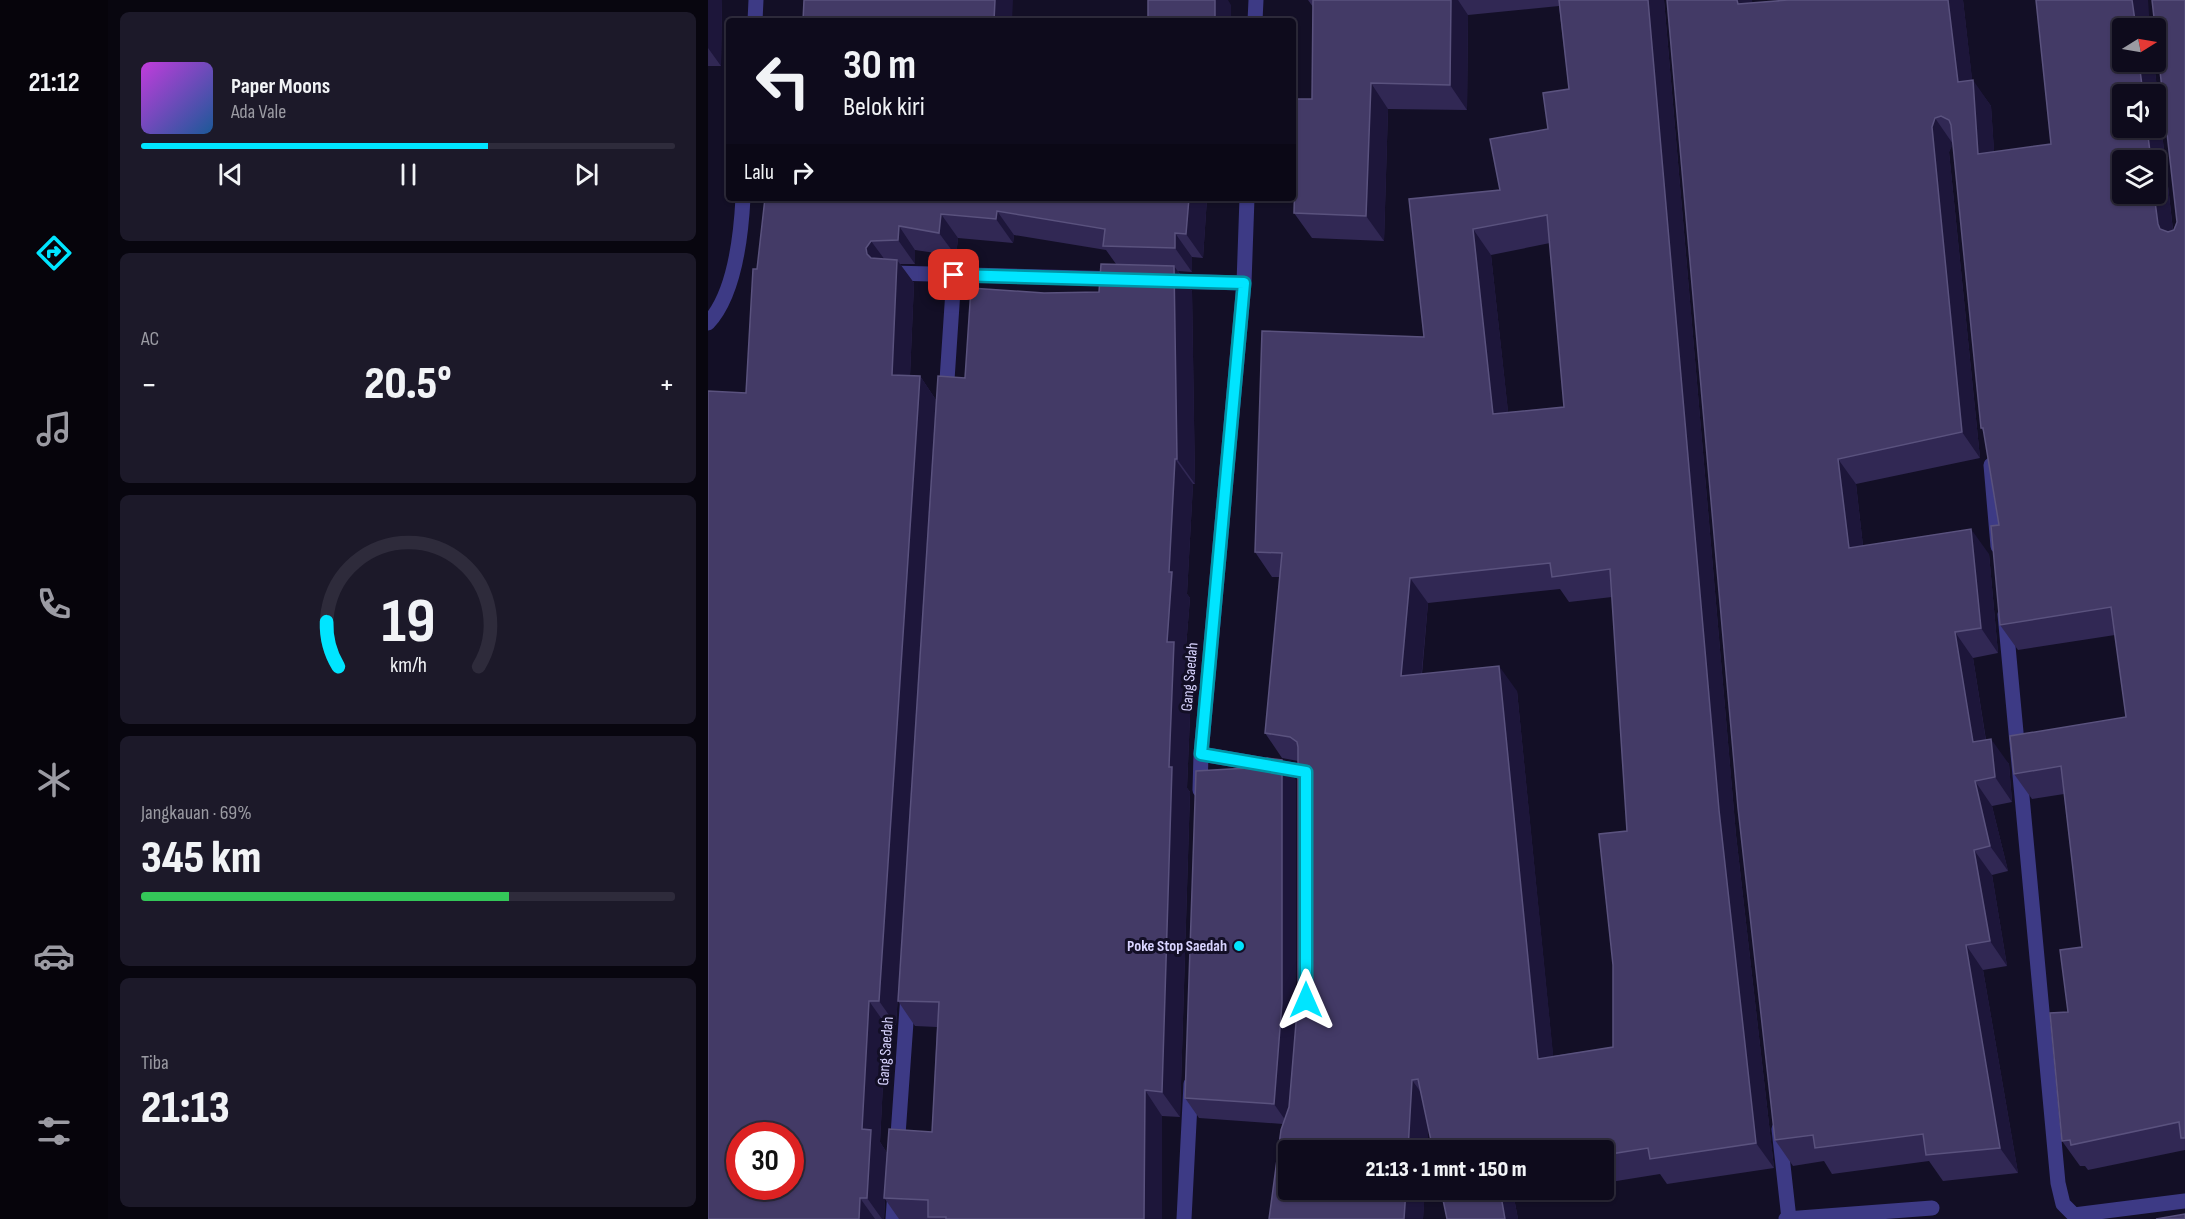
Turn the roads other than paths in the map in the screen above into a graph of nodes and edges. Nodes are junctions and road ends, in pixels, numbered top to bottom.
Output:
1 (756, 0) edge
2 (1256, 0) edge
3 (755, 18) edge
4 (1255, 18) edge
5 (743, 201) edge
6 (1247, 201) edge
7 (892, 273) edge
8 (954, 275) junction
9 (1244, 283) junction
10 (708, 323) edge
11 (945, 406) edge
12 (1990, 452) edge
13 (2000, 558) edge
14 (2003, 593) edge
15 (1201, 754) junction
16 (1306, 796) edge
17 (1200, 810) edge
18 (909, 974) edge
19 (1192, 1064) edge
20 (1777, 1114) edge
21 (2185, 1201) edge
22 (1932, 1208) dead end
23 (893, 1219) edge
24 (1184, 1219) edge
25 (1787, 1219) edge

1 - 3 street
2 - 4 street
5 - 10 street
6 - 9 street, Gang Saedah
7 - 8 street
8 - 9 street
8 - 11 street
9 - 15 street, Gang Saedah
12 - 13 street
14 - 21 street
15 - 16 street
15 - 17 street, Gang Saedah
18 - 23 street, Gang Saedah
19 - 24 street
20 - 25 street
22 - 25 street

